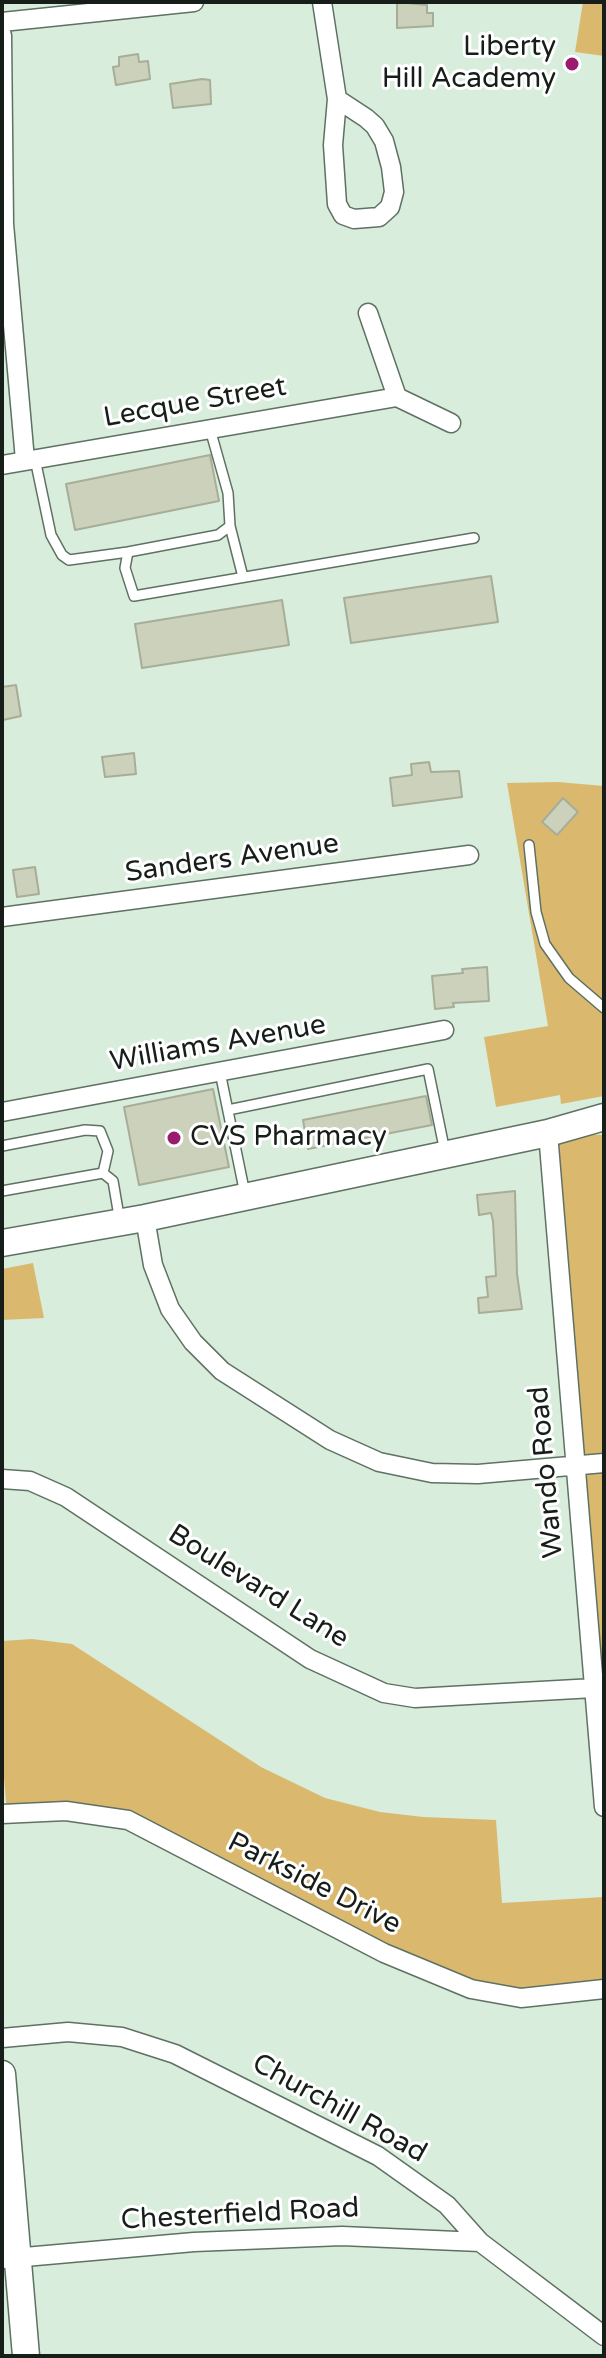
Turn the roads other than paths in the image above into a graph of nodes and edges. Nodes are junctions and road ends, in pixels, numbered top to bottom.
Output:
1 (185, 2) edge
2 (194, 2) edge
3 (322, 2) edge
4 (2, 22) edge
5 (2, 35) edge
6 (337, 99) junction
7 (3, 225) edge
8 (368, 313) dead end
9 (397, 397) junction
10 (451, 423) dead end
11 (210, 429) junction
12 (30, 459) junction
13 (2, 465) edge
14 (230, 526) junction
15 (474, 538) dead end
16 (128, 552) junction
17 (243, 577) junction
18 (529, 845) dead end
19 (469, 855) dead end
20 (2, 917) edge
21 (604, 1008) edge
22 (444, 1030) dead end
23 (220, 1072) junction
24 (228, 1110) junction
25 (2, 1112) edge
26 (604, 1117) edge
27 (548, 1133) junction
28 (604, 1135) edge
29 (2, 1146) edge
30 (446, 1155) junction
31 (103, 1173) junction
32 (2, 1191) edge
33 (246, 1197) junction
34 (133, 1221) junction
35 (2, 1243) edge
36 (604, 1463) edge
37 (574, 1464) junction
38 (2, 1479) edge
39 (594, 1688) junction
40 (604, 1807) edge
41 (2, 1814) edge
42 (604, 1989) edge
43 (2, 2038) edge
44 (2, 2074) edge
45 (480, 2242) junction
46 (10, 2259) edge
47 (604, 2336) edge
48 (26, 2356) edge

1 - 2 street
1 - 4 street
3 - 6 street
5 - 7 street
6 - 6 street
7 - 12 street
8 - 9 street
9 - 10 street
9 - 11 street, Lecque Street
11 - 12 street, Lecque Street
11 - 14 lane
12 - 13 street, Lecque Street
12 - 16 lane
14 - 16 lane
14 - 17 lane
15 - 17 lane
16 - 17 lane
18 - 21 lane
19 - 20 street, Sanders Avenue
22 - 23 street, Williams Avenue
23 - 24 lane
23 - 25 street, Williams Avenue
24 - 30 lane
24 - 33 lane
26 - 27 street
27 - 28 street
27 - 30 street
27 - 37 street, Wando Road
29 - 31 lane
30 - 33 street
31 - 32 lane
31 - 34 lane
33 - 34 street
34 - 35 street
34 - 37 street
36 - 37 street
37 - 39 street, Wando Road
38 - 39 street, Boulevard Lane
39 - 40 street, Wando Road
41 - 42 street, Parkside Drive
43 - 45 street, Churchill Road
44 - 46 street
45 - 46 street, Chesterfield Road
45 - 47 street, Churchill Road
46 - 48 street

